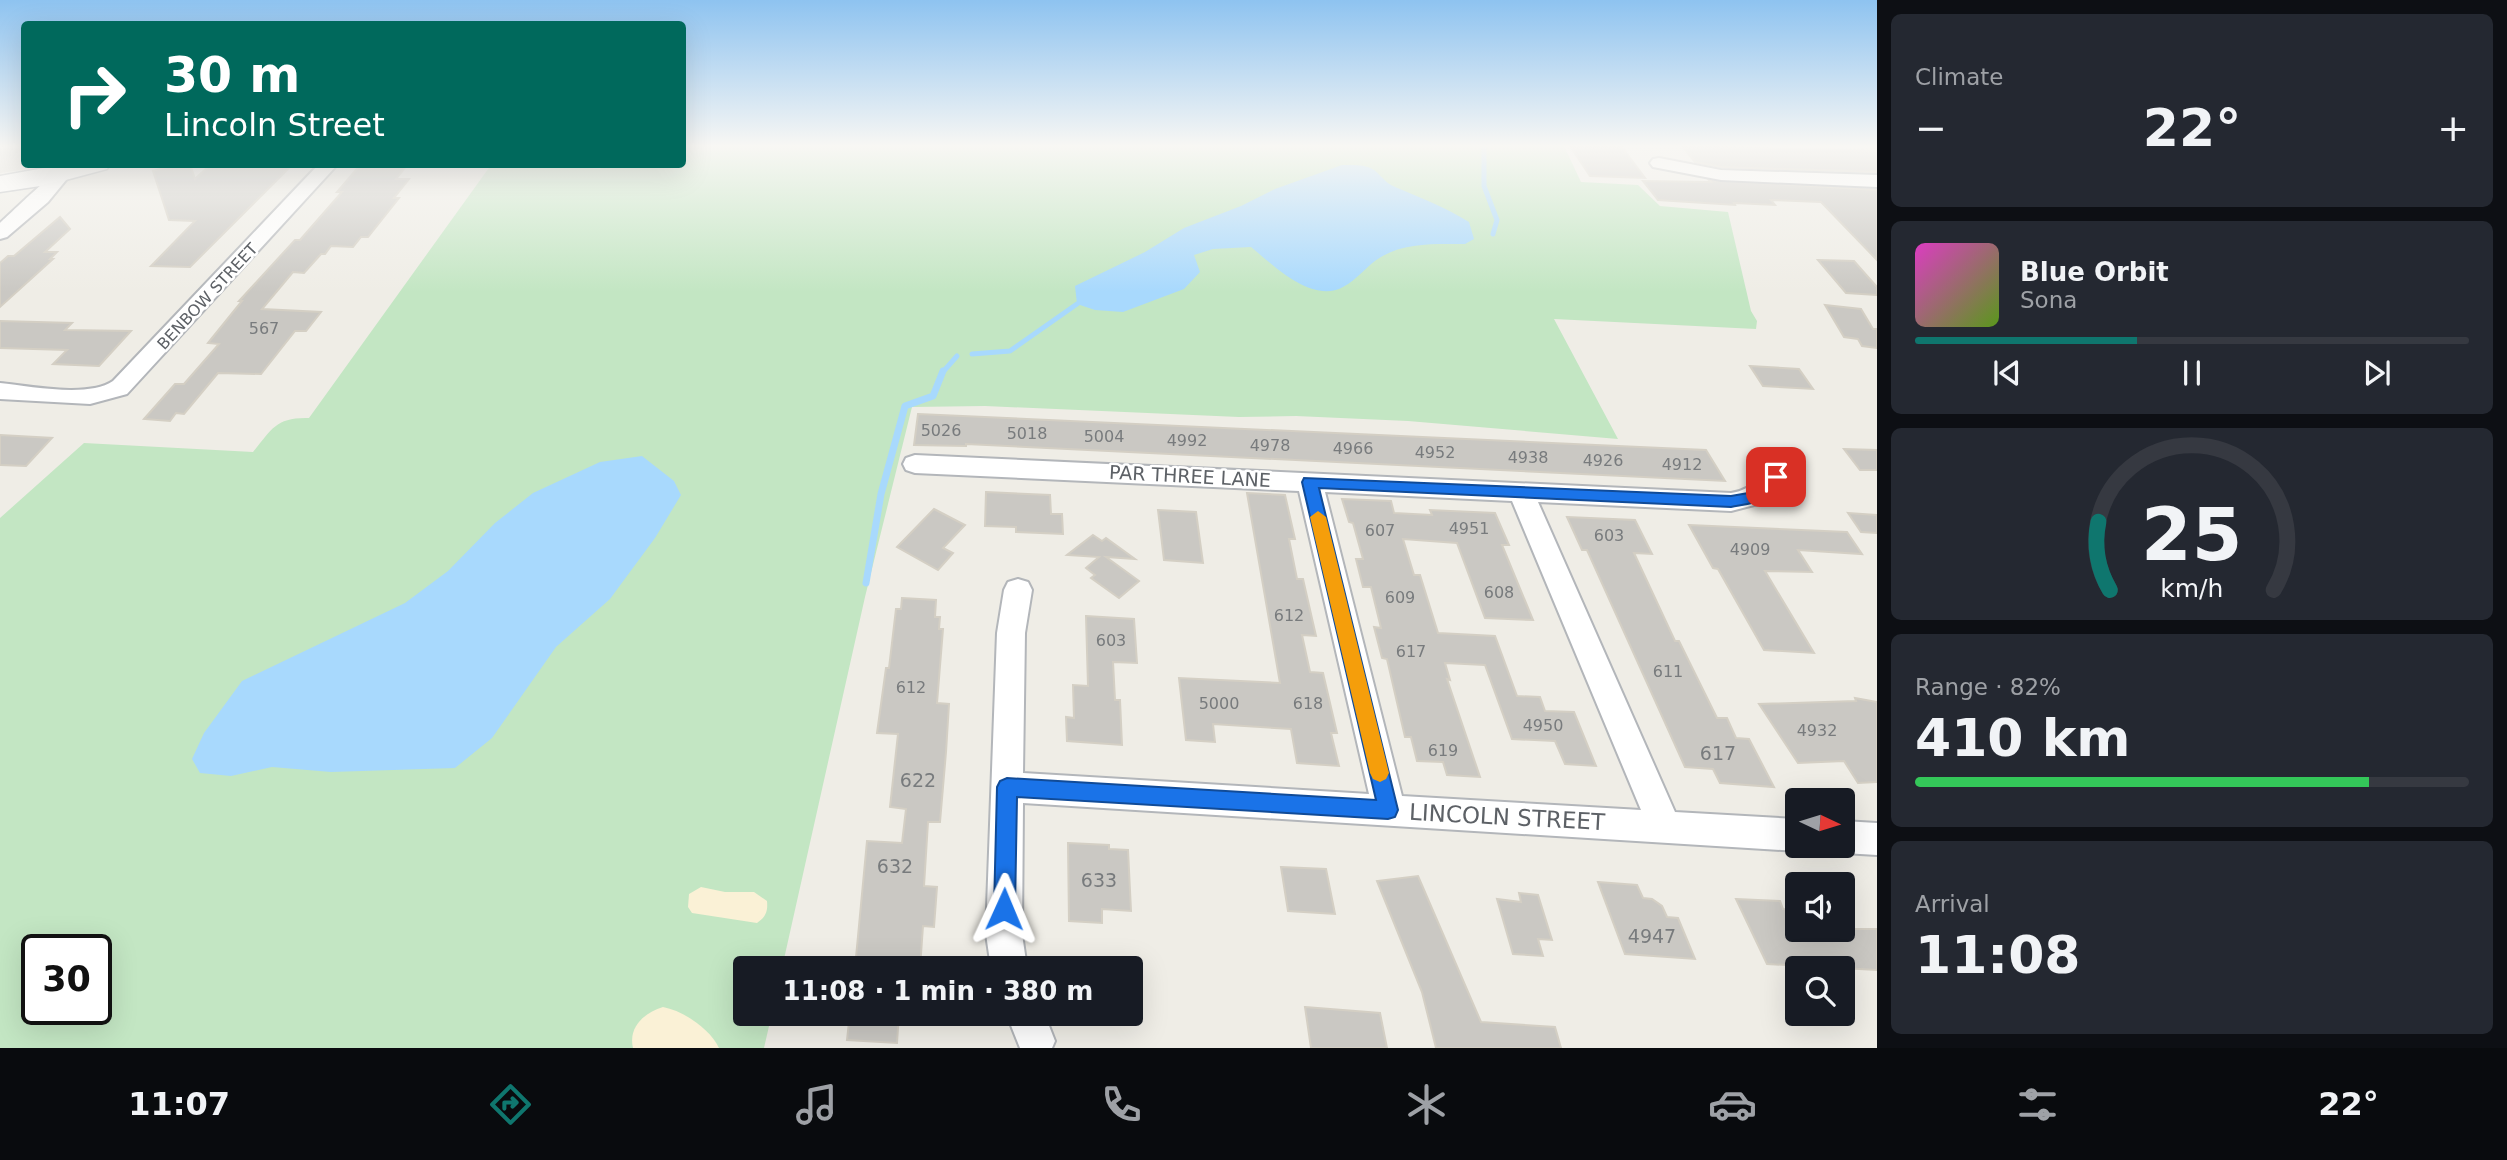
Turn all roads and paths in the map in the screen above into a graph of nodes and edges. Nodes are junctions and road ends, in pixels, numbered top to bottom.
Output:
1 (44, 195) edge
2 (300, 195) edge
3 (0, 233) edge
4 (0, 391) edge
5 (915, 464) dead end
6 (1776, 477) dead end
7 (1310, 482) junction
8 (1521, 493) junction
9 (1018, 590) dead end
10 (1007, 787) junction
11 (1388, 810) junction
12 (1665, 827) junction
13 (1785, 834) edge
14 (1855, 838) edge
15 (1877, 839) edge
16 (1007, 956) edge

1 - 3 street
2 - 4 street, BENBOW STREET
5 - 7 street, PAR THREE LANE
6 - 8 street, PAR THREE LANE
7 - 8 street, PAR THREE LANE
7 - 11 street
8 - 12 street
9 - 10 street
10 - 11 street, LINCOLN STREET
10 - 16 street
11 - 12 street, LINCOLN STREET
12 - 13 street, LINCOLN STREET
14 - 15 street

